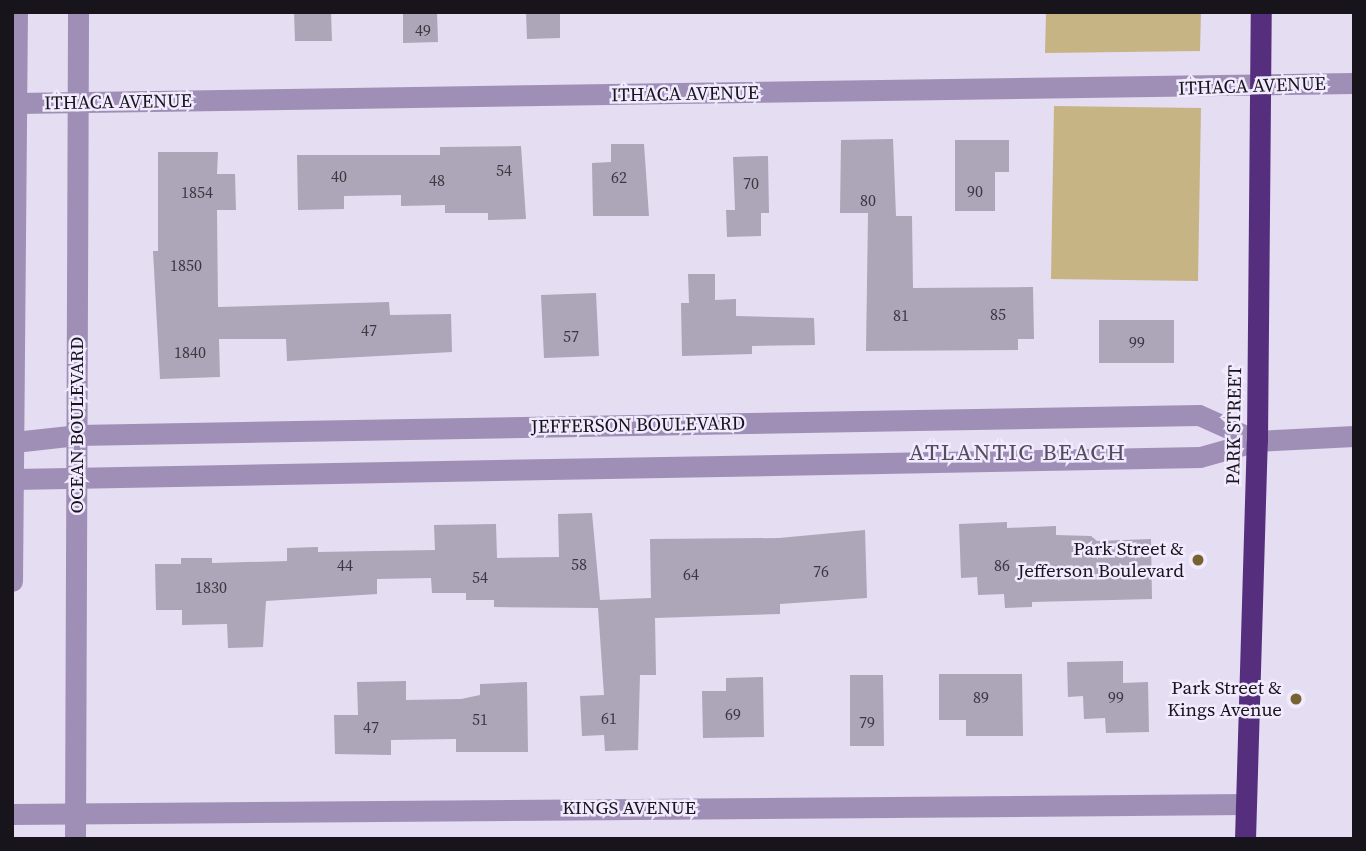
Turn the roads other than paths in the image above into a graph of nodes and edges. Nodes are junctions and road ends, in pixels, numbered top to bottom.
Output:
1 (17, 12) edge
2 (78, 12) edge
3 (1261, 12) edge
4 (1354, 83) edge
5 (1261, 87) junction
6 (16, 103) junction
7 (78, 103) junction
8 (77, 435) junction
9 (1354, 436) edge
10 (1257, 441) junction
11 (14, 443) junction
12 (76, 478) junction
13 (14, 479) junction
14 (12, 581) edge
15 (1246, 804) junction
16 (75, 813) junction
17 (12, 814) edge
18 (75, 839) edge
19 (1245, 839) edge

1 - 6 street
2 - 7 street, OCEAN BOULEVARD
3 - 5 highway, PARK STREET
4 - 5 street, ITHACA AVENUE
5 - 7 street, ITHACA AVENUE
5 - 10 highway, PARK STREET
6 - 7 street, ITHACA AVENUE
6 - 11 street
7 - 8 street, OCEAN BOULEVARD
8 - 10 street, JEFFERSON BOULEVARD
8 - 11 street, JEFFERSON BOULEVARD
8 - 12 street, OCEAN BOULEVARD
9 - 10 street, JEFFERSON BOULEVARD
10 - 12 street, JEFFERSON BOULEVARD
10 - 15 highway, PARK STREET
11 - 13 street
12 - 13 street, JEFFERSON BOULEVARD
12 - 16 street, OCEAN BOULEVARD
13 - 14 street
15 - 16 street, KINGS AVENUE
15 - 19 highway, PARK STREET
16 - 17 street, KINGS AVENUE
16 - 18 street, OCEAN BOULEVARD

